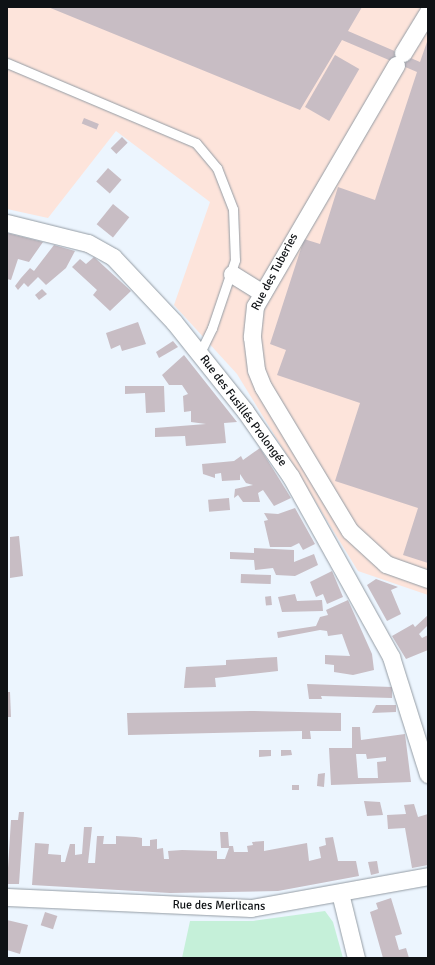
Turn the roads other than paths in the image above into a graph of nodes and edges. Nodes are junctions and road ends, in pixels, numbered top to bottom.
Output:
1 (428, 12) edge
2 (7, 63) edge
3 (7, 223) edge
4 (232, 274) junction
5 (262, 294) junction
6 (200, 353) junction
7 (428, 579) edge
8 (428, 774) edge
9 (428, 876) edge
10 (340, 893) junction
11 (7, 897) edge
12 (356, 958) edge

1 - 5 street, Rue des Tuberies
2 - 4 lane
3 - 6 street, Rue des Fusillés Prolongée
4 - 5 street
4 - 6 lane
5 - 7 street, Rue des Tuberies
6 - 8 street, Rue des Fusillés Prolongée
9 - 10 street, Rue des Merlicans
10 - 11 street, Rue des Merlicans
10 - 12 street

